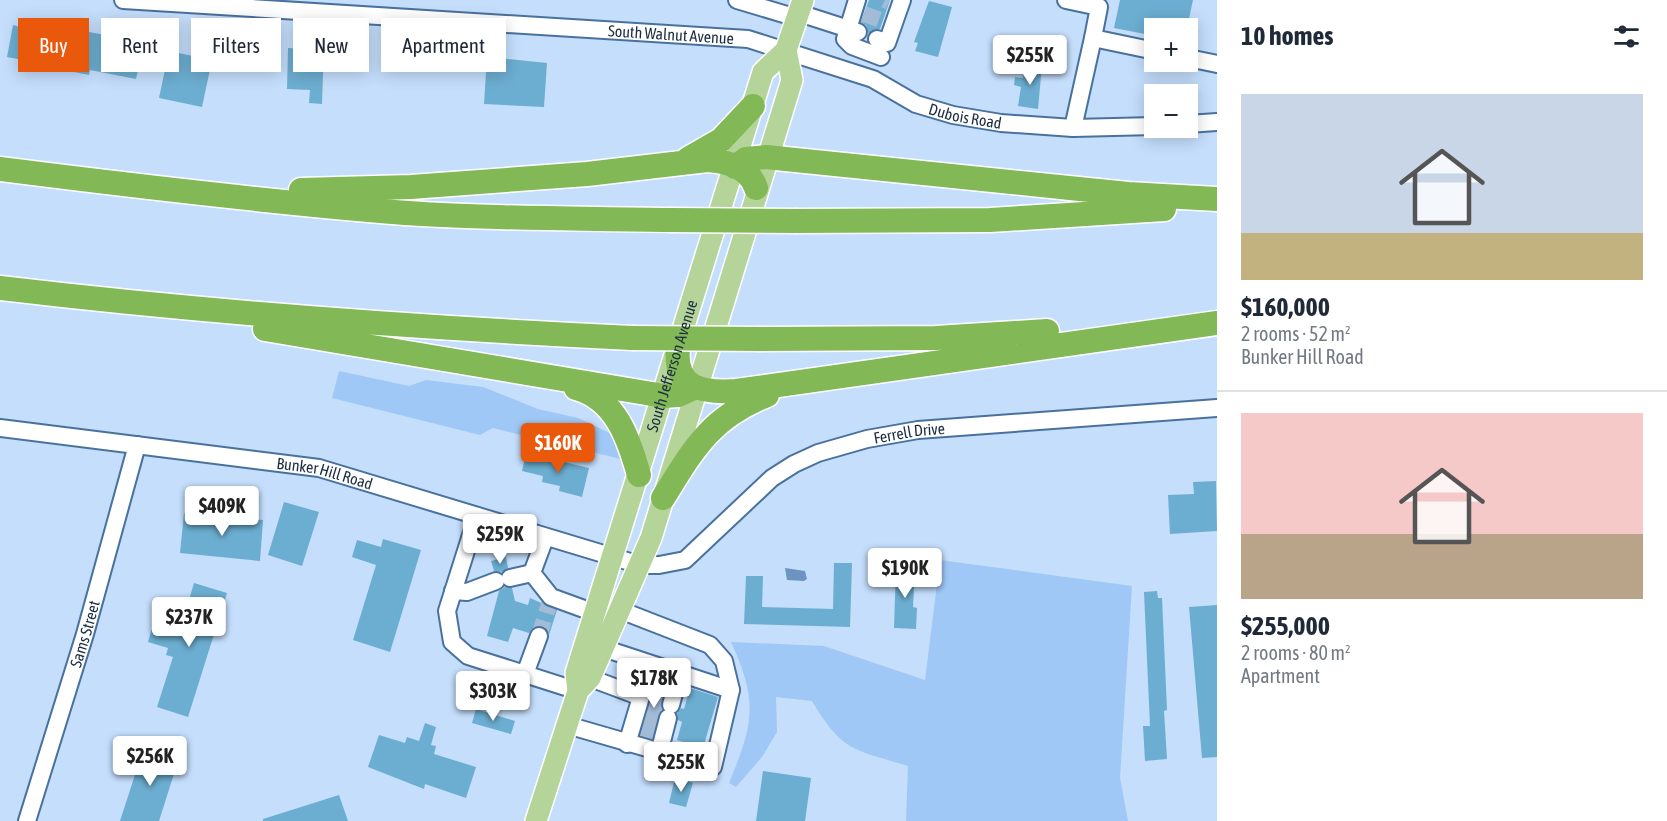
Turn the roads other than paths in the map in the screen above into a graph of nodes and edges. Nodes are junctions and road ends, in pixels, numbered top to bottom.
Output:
1 (123, 0) edge
2 (737, 0) edge
3 (1066, 0) edge
4 (897, 2) edge
5 (757, 3) edge
6 (858, 8) edge
7 (800, 10) edge
8 (853, 30) junction
9 (1093, 38) junction
10 (882, 46) junction
11 (1144, 49) edge
12 (786, 50) junction
13 (1198, 60) edge
14 (1217, 64) edge
15 (873, 79) junction
16 (753, 106) junction
17 (1217, 122) edge
18 (1198, 123) edge
19 (1144, 126) edge
20 (1073, 128) junction
21 (766, 157) junction
22 (678, 165) junction
23 (735, 167) junction
24 (0, 169) edge
25 (756, 188) junction
26 (170, 190) junction
27 (1217, 200) edge
28 (1217, 206) edge
29 (0, 288) edge
30 (82, 298) junction
31 (1217, 323) edge
32 (678, 349) junction
33 (534, 376) junction
34 (823, 379) junction
35 (696, 387) junction
36 (664, 396) junction
37 (1217, 408) edge
38 (0, 428) edge
39 (137, 445) junction
40 (639, 475) junction
41 (663, 498) junction
42 (477, 516) junction
43 (545, 538) junction
44 (613, 557) junction
45 (640, 565) junction
46 (532, 573) junction
47 (453, 591) junction
48 (620, 610) junction
49 (595, 613) junction
50 (539, 636) tunnel mouth
51 (603, 648) junction
52 (525, 674) junction
53 (679, 674) junction
54 (584, 685) junction
55 (731, 690) junction
56 (652, 718) junction
57 (567, 725) junction
58 (27, 821) edge
59 (536, 821) edge

1 - 12 street, South Walnut Avenue
2 - 5 street
3 - 9 street
4 - 10 street
5 - 7 street
6 - 8 street
7 - 8 street
7 - 12 main road, South Jefferson Avenue
8 - 10 street
9 - 11 street
9 - 20 street
10 - 15 street
12 - 15 street, Dubois Road
12 - 16 main road, South Jefferson Avenue
12 - 21 main road, South Jefferson Avenue
13 - 14 street
15 - 20 street, Dubois Road
16 - 22 highway
16 - 23 main road, South Jefferson Avenue
17 - 18 street
19 - 20 street, Dubois Road
21 - 23 highway
21 - 25 main road, South Jefferson Avenue
21 - 27 highway
22 - 23 highway
22 - 26 highway
23 - 25 highway
23 - 32 main road, South Jefferson Avenue
24 - 26 highway
25 - 35 main road, South Jefferson Avenue
26 - 28 highway, bridge
29 - 30 highway
30 - 31 highway, bridge
30 - 33 highway
31 - 34 highway
32 - 35 highway
32 - 36 main road, South Jefferson Avenue
33 - 36 highway
33 - 40 highway
34 - 35 highway
34 - 41 highway
35 - 36 highway
35 - 41 main road, South Jefferson Avenue
36 - 40 main road, South Jefferson Avenue
37 - 45 street, Ferrell Drive
38 - 39 street, Bunker Hill Road
39 - 42 street, Bunker Hill Road
39 - 58 street, Sams Street
40 - 44 main road, South Jefferson Avenue
41 - 45 main road, South Jefferson Avenue
42 - 43 street, Bunker Hill Road
42 - 47 street
43 - 44 street, Bunker Hill Road
43 - 46 street
44 - 45 street, Bunker Hill Road
44 - 49 main road, South Jefferson Avenue
45 - 48 main road, South Jefferson Avenue
46 - 47 street
46 - 49 street
47 - 52 street
48 - 51 main road, South Jefferson Avenue
48 - 55 street
49 - 54 main road, South Jefferson Avenue
50 - 52 street
51 - 53 street
51 - 54 main road, South Jefferson Avenue
52 - 54 street
53 - 55 street
53 - 56 street
54 - 56 street
54 - 57 main road, South Jefferson Avenue
55 - 56 street
56 - 57 street
57 - 59 main road, South Jefferson Avenue

